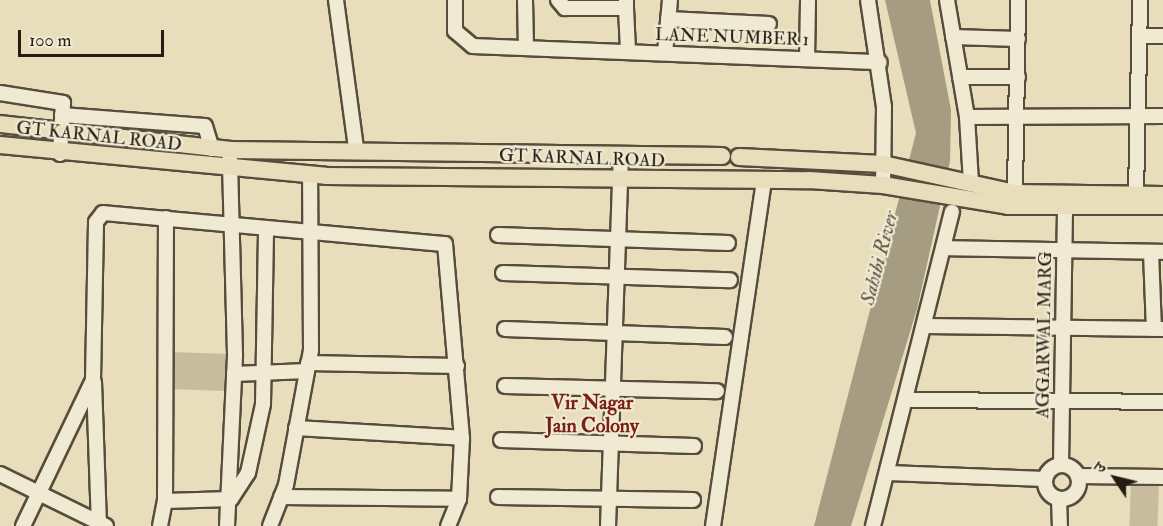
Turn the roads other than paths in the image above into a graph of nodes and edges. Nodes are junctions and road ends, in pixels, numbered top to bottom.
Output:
1 (336, 0) edge
2 (455, 0) edge
3 (525, 0) edge
4 (558, 0) edge
5 (670, 0) edge
6 (808, 0) edge
7 (868, 0) edge
8 (947, 0) edge
9 (1018, 0) edge
10 (1140, 0) edge
11 (626, 4) edge
12 (668, 19) junction
13 (769, 24) dead end
14 (1140, 36) junction
15 (1163, 36) edge
16 (953, 37) junction
17 (1018, 39) junction
18 (526, 48) junction
19 (628, 51) junction
20 (665, 53) junction
21 (807, 59) junction
22 (880, 62) junction
23 (960, 77) junction
24 (1018, 77) junction
25 (0, 93) edge
26 (62, 115) junction
27 (1137, 116) junction
28 (1163, 116) edge
29 (967, 117) junction
30 (1018, 117) junction
31 (0, 124) edge
32 (61, 132) junction
33 (0, 145) edge
34 (356, 148) junction
35 (212, 149) junction
36 (230, 150) junction
37 (60, 154) junction
38 (621, 154) junction
39 (805, 158) junction
40 (883, 164) junction
41 (230, 170) junction
42 (310, 175) junction
43 (620, 180) junction
44 (805, 180) junction
45 (764, 181) junction
46 (890, 187) junction
47 (960, 193) junction
48 (1015, 193) junction
49 (1136, 194) junction
50 (1163, 195) edge
51 (1065, 206) junction
52 (1163, 206) edge
53 (166, 218) junction
54 (233, 225) junction
55 (266, 229) junction
56 (310, 234) junction
57 (498, 235) dead end
58 (618, 239) junction
59 (728, 243) dead end
60 (943, 248) junction
61 (1064, 248) junction
62 (1157, 252) edge
63 (503, 273) dead end
64 (617, 278) junction
65 (730, 280) dead end
66 (924, 326) junction
67 (505, 329) dead end
68 (1063, 329) junction
69 (1159, 329) edge
70 (615, 332) junction
71 (725, 337) dead end
72 (457, 366) junction
73 (307, 367) junction
74 (264, 373) junction
75 (234, 374) junction
76 (93, 380) junction
77 (505, 386) dead end
78 (613, 388) junction
79 (717, 391) dead end
80 (905, 400) junction
81 (1064, 401) junction
82 (1163, 402) edge
83 (296, 428) junction
84 (462, 438) junction
85 (501, 440) dead end
86 (611, 441) junction
87 (694, 446) dead end
88 (1061, 465) junction
89 (888, 473) junction
90 (0, 474) edge
91 (1078, 476) junction
92 (1163, 477) edge
93 (1044, 479) junction
94 (38, 494) junction
95 (281, 497) junction
96 (498, 497) dead end
97 (231, 498) junction
98 (609, 498) junction
99 (459, 499) junction
100 (1059, 499) junction
101 (693, 500) dead end
102 (165, 501) junction
103 (102, 524) edge
104 (23, 526) edge
105 (160, 526) edge
106 (227, 526) edge
107 (270, 526) edge
108 (448, 526) edge
109 (608, 526) edge
110 (712, 526) edge
111 (873, 526) edge
112 (1060, 526) edge

1 - 34 street
2 - 18 street, LANE NUMBER 1
3 - 18 street
4 - 11 street
5 - 12 street
6 - 21 street
7 - 22 street
8 - 16 street
9 - 17 street
10 - 14 street
11 - 19 street
12 - 13 street
12 - 20 street
14 - 15 street
14 - 27 street
16 - 17 street
16 - 23 street
17 - 24 street
18 - 19 street, LANE NUMBER 1
19 - 20 street, LANE NUMBER 1
20 - 21 street, LANE NUMBER 1
21 - 22 street, LANE NUMBER 1
22 - 40 street
23 - 24 street
23 - 29 street
24 - 30 street
25 - 26 street
26 - 32 street
26 - 35 street
27 - 28 street
27 - 30 street
27 - 49 street
29 - 30 street
29 - 47 street
30 - 48 street
31 - 32 main road, GT KARNAL ROAD
32 - 35 main road, GT KARNAL ROAD
32 - 37 street
33 - 37 main road, GT KARNAL ROAD
34 - 36 main road, GT KARNAL ROAD
34 - 38 main road, GT KARNAL ROAD
35 - 36 main road, GT KARNAL ROAD
36 - 41 street
37 - 41 main road, GT KARNAL ROAD
38 - 39 main road, GT KARNAL ROAD
38 - 43 street
39 - 40 main road, GT KARNAL ROAD
39 - 44 street
40 - 46 street
40 - 47 main road, GT KARNAL ROAD
41 - 42 main road, GT KARNAL ROAD
41 - 54 street
42 - 43 main road, GT KARNAL ROAD
42 - 56 street
43 - 45 main road, GT KARNAL ROAD
43 - 58 street
44 - 45 main road, GT KARNAL ROAD
44 - 46 main road, GT KARNAL ROAD
45 - 110 street
46 - 47 main road, GT KARNAL ROAD
47 - 48 main road, GT KARNAL ROAD
47 - 51 main road, GT KARNAL ROAD
47 - 60 street
48 - 49 main road, GT KARNAL ROAD
49 - 50 main road, GT KARNAL ROAD
51 - 52 main road, GT KARNAL ROAD
51 - 61 street, AGGARWAL MARG
53 - 54 street
53 - 76 street
53 - 102 street
54 - 55 street
54 - 75 street
55 - 56 street
55 - 74 street
56 - 72 street
56 - 73 street
57 - 58 street
58 - 59 street
58 - 64 street
60 - 61 street
60 - 66 street
61 - 62 street
61 - 68 street, AGGARWAL MARG
62 - 69 street
63 - 64 street
64 - 65 street
64 - 70 street
66 - 68 street
66 - 80 street
67 - 70 street
68 - 69 street
68 - 81 street, AGGARWAL MARG
70 - 71 street
70 - 78 street
72 - 73 street
72 - 84 street
73 - 74 street
73 - 83 street
74 - 75 street
74 - 97 street
75 - 97 street
76 - 94 street
76 - 103 street
77 - 78 street
78 - 79 street
78 - 86 street
80 - 81 street
80 - 89 street
81 - 82 street
81 - 88 street, AGGARWAL MARG
83 - 84 street
83 - 95 street
84 - 99 street
85 - 86 street
86 - 87 street
86 - 98 street
88 - 91 street
88 - 93 street
89 - 93 street
89 - 111 street
90 - 94 street
91 - 92 street
91 - 100 street
93 - 100 street
94 - 103 street
94 - 104 street
95 - 99 street
95 - 107 street
96 - 98 street
97 - 102 street
97 - 106 street
98 - 101 street
98 - 109 street
99 - 108 street
100 - 112 street
102 - 105 street

